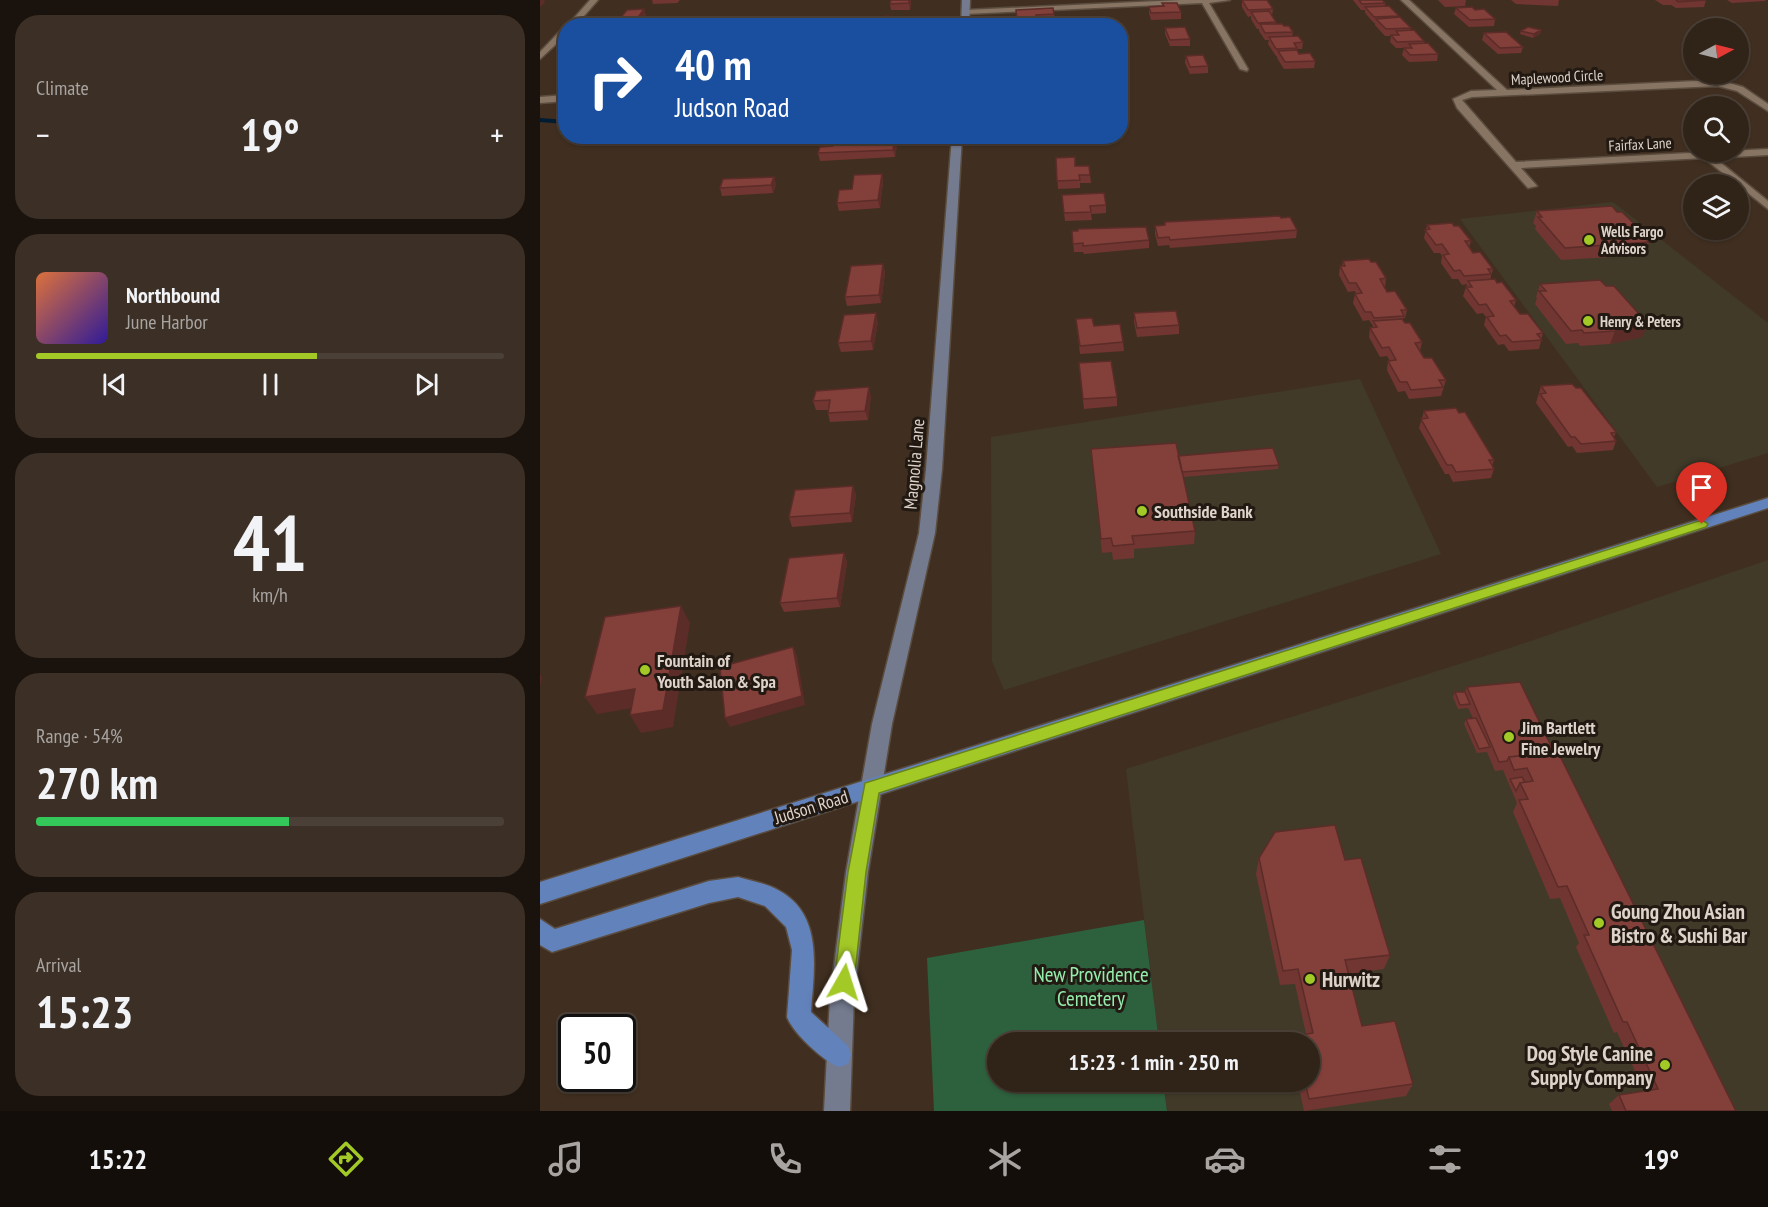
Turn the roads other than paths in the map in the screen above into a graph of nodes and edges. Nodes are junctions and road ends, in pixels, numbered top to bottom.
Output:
1 (594, 0) edge
2 (966, 0) edge
3 (1226, 0) edge
4 (1405, 0) edge
5 (1204, 1) edge
6 (966, 12) junction
7 (577, 18) edge
8 (966, 18) edge
9 (558, 38) edge
10 (540, 57) edge
11 (1244, 69) dead end
12 (1505, 93) junction
13 (558, 99) edge
14 (540, 100) edge
15 (1768, 108) edge
16 (956, 144) edge
17 (1768, 152) edge
18 (1749, 153) edge
19 (1683, 156) edge
20 (1715, 162) edge
21 (1514, 165) junction
22 (1532, 186) dead end
23 (1768, 206) edge
24 (1768, 503) edge
25 (871, 789) junction
26 (540, 893) edge
27 (540, 930) edge
28 (839, 1056) junction
29 (837, 1111) edge

1 - 7 street
2 - 6 main road
3 - 5 street
4 - 12 street
5 - 6 street
5 - 11 street
6 - 8 main road
9 - 10 street
12 - 15 street, Maplewood Circle
12 - 21 street, Maplewood Circle
13 - 14 street
16 - 25 main road, Magnolia Lane
17 - 18 street, Fairfax Lane
19 - 21 street, Fairfax Lane
20 - 23 street
21 - 22 street, Maplewood Circle
24 - 25 main road, Judson Road
25 - 26 main road, Judson Road
25 - 28 main road, Magnolia Lane
27 - 28 main road
28 - 29 main road, Magnolia Lane

